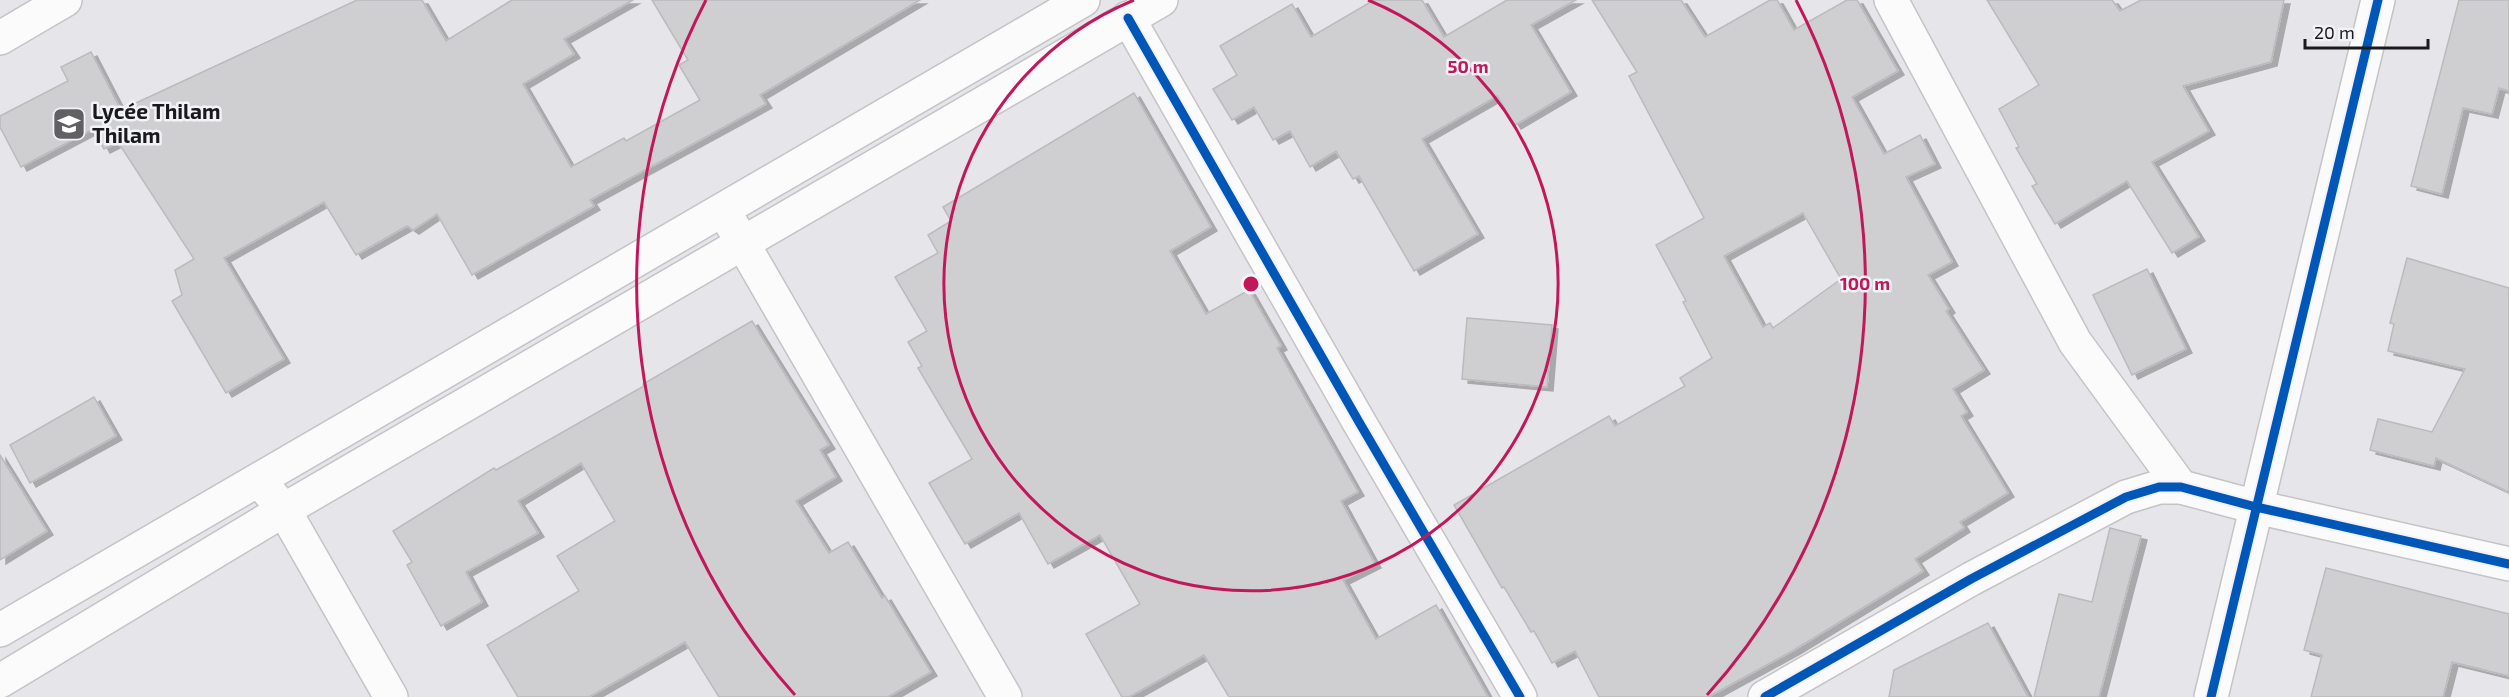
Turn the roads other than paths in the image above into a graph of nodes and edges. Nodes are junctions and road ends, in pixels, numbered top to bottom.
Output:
1 (65, 0) edge
2 (1083, 0) edge
3 (1161, 0) edge
4 (1891, 0) edge
5 (2378, 0) edge
6 (1128, 18) junction
7 (0, 38) edge
8 (724, 211) junction
9 (741, 242) junction
10 (260, 480) junction
11 (2181, 487) junction
12 (2256, 507) junction
13 (284, 510) junction
14 (2509, 564) edge
15 (0, 630) edge
16 (0, 681) edge
17 (391, 697) edge
18 (1005, 697) edge
19 (1520, 697) edge
20 (1765, 697) edge
21 (2211, 697) edge

1 - 7 street
2 - 8 street
3 - 6 street
4 - 11 street
5 - 12 street
6 - 9 street
6 - 19 street
8 - 9 street
8 - 10 street
9 - 13 street
9 - 18 street
10 - 13 street
10 - 15 street
11 - 12 street
11 - 20 street
12 - 14 street
12 - 21 street
13 - 16 street
13 - 17 street

